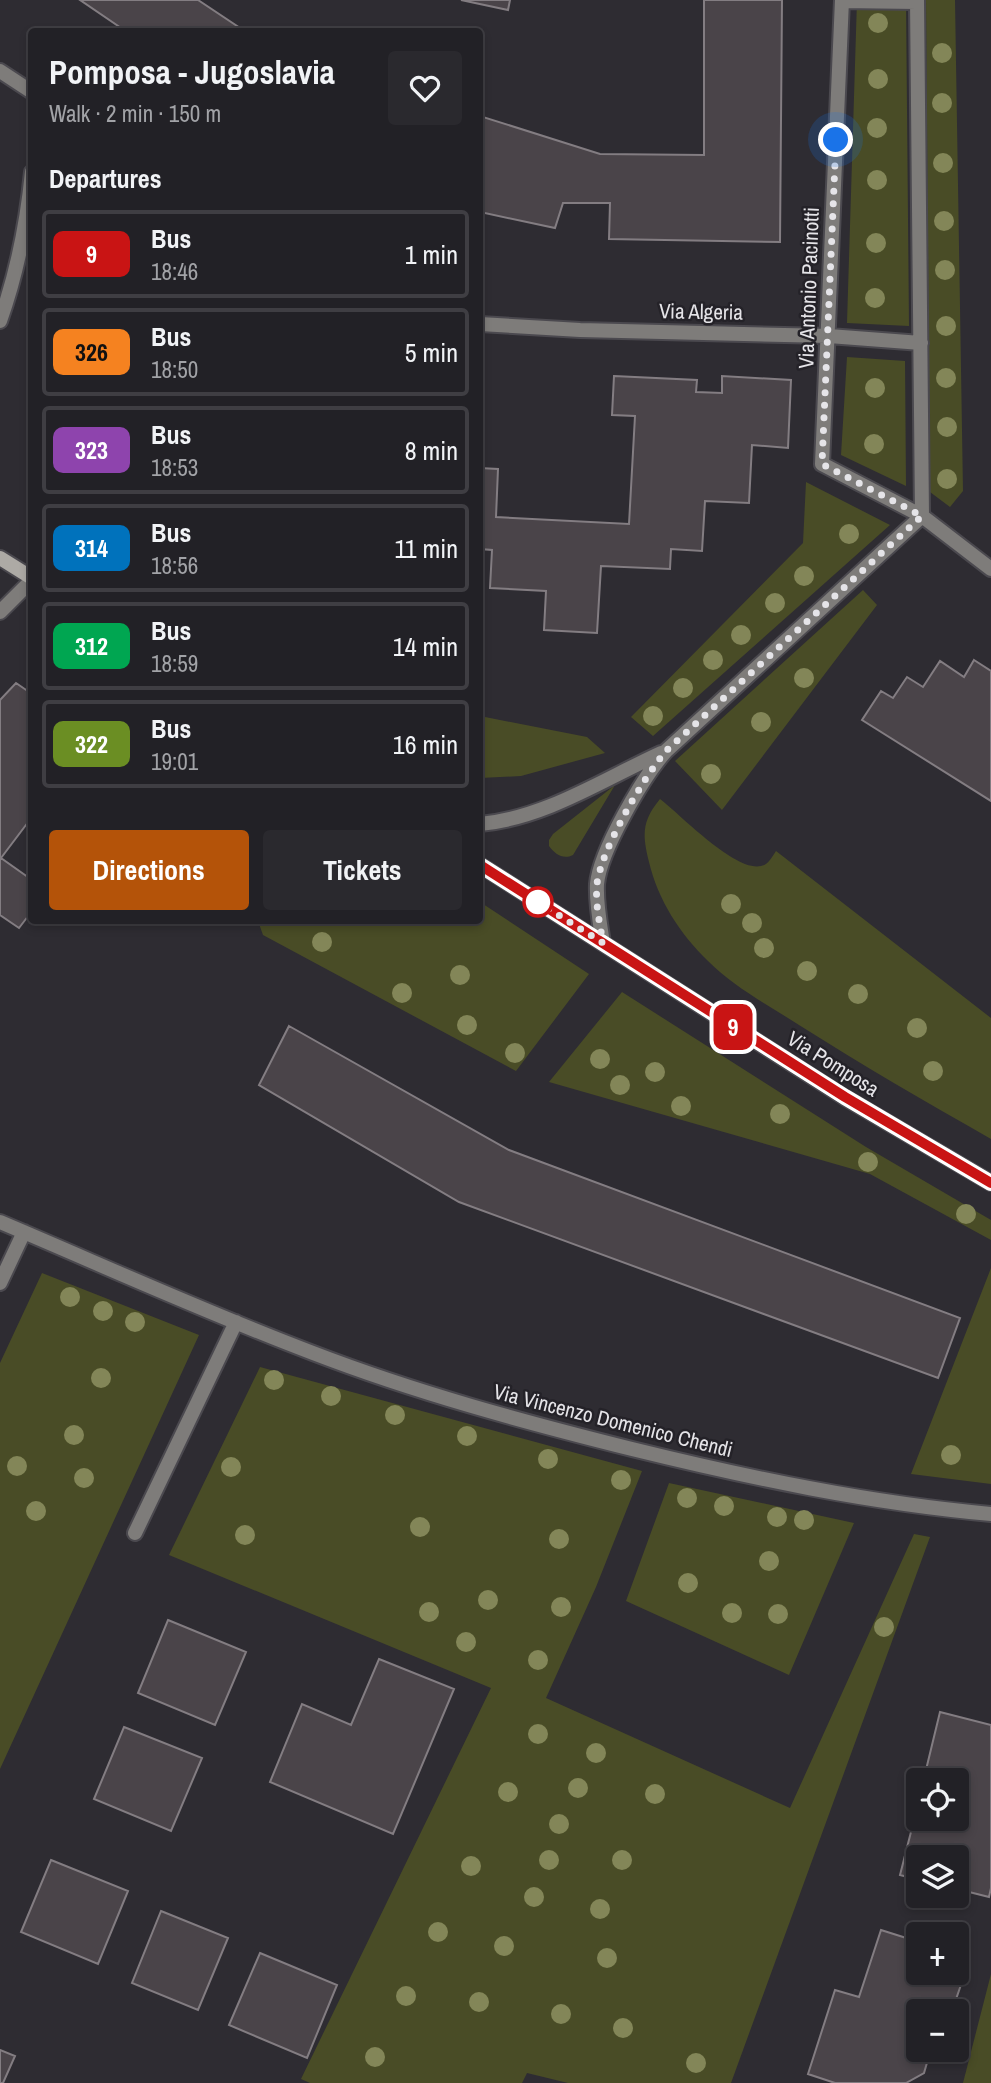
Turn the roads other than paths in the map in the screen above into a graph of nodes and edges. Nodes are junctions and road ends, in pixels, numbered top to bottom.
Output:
1 (842, 0) edge
2 (917, 1) edge
3 (0, 71) edge
4 (28, 89) edge
5 (28, 199) edge
6 (0, 321) edge
7 (483, 324) edge
8 (829, 336) junction
9 (921, 343) junction
10 (922, 516) junction
11 (0, 558) edge
12 (991, 569) edge
13 (28, 576) edge
14 (28, 583) edge
15 (0, 612) edge
16 (666, 751) junction
17 (483, 824) edge
18 (483, 867) edge
19 (603, 943) junction
20 (991, 1183) edge
21 (0, 1222) edge
22 (24, 1232) junction
23 (0, 1283) edge
24 (236, 1322) junction
25 (991, 1514) edge
26 (135, 1533) dead end

1 - 2 street, Via Antonio Pacinotti
1 - 8 street, Via Antonio Pacinotti
2 - 9 street, Via Antonio Pacinotti
3 - 4 street
5 - 6 street
7 - 8 street, Via Algeria
8 - 9 street, Via Algeria
8 - 10 street, Via Antonio Pacinotti
9 - 10 street, Via Antonio Pacinotti
10 - 12 street
10 - 16 street
11 - 13 main road
14 - 15 street
16 - 17 street
16 - 19 street
18 - 19 main road, Via Pomposa
19 - 20 main road, Via Pomposa
21 - 22 street, Via Vincenzo Domenico Chendi
22 - 23 street
22 - 24 street, Via Vincenzo Domenico Chendi
24 - 25 street, Via Vincenzo Domenico Chendi
24 - 26 street

